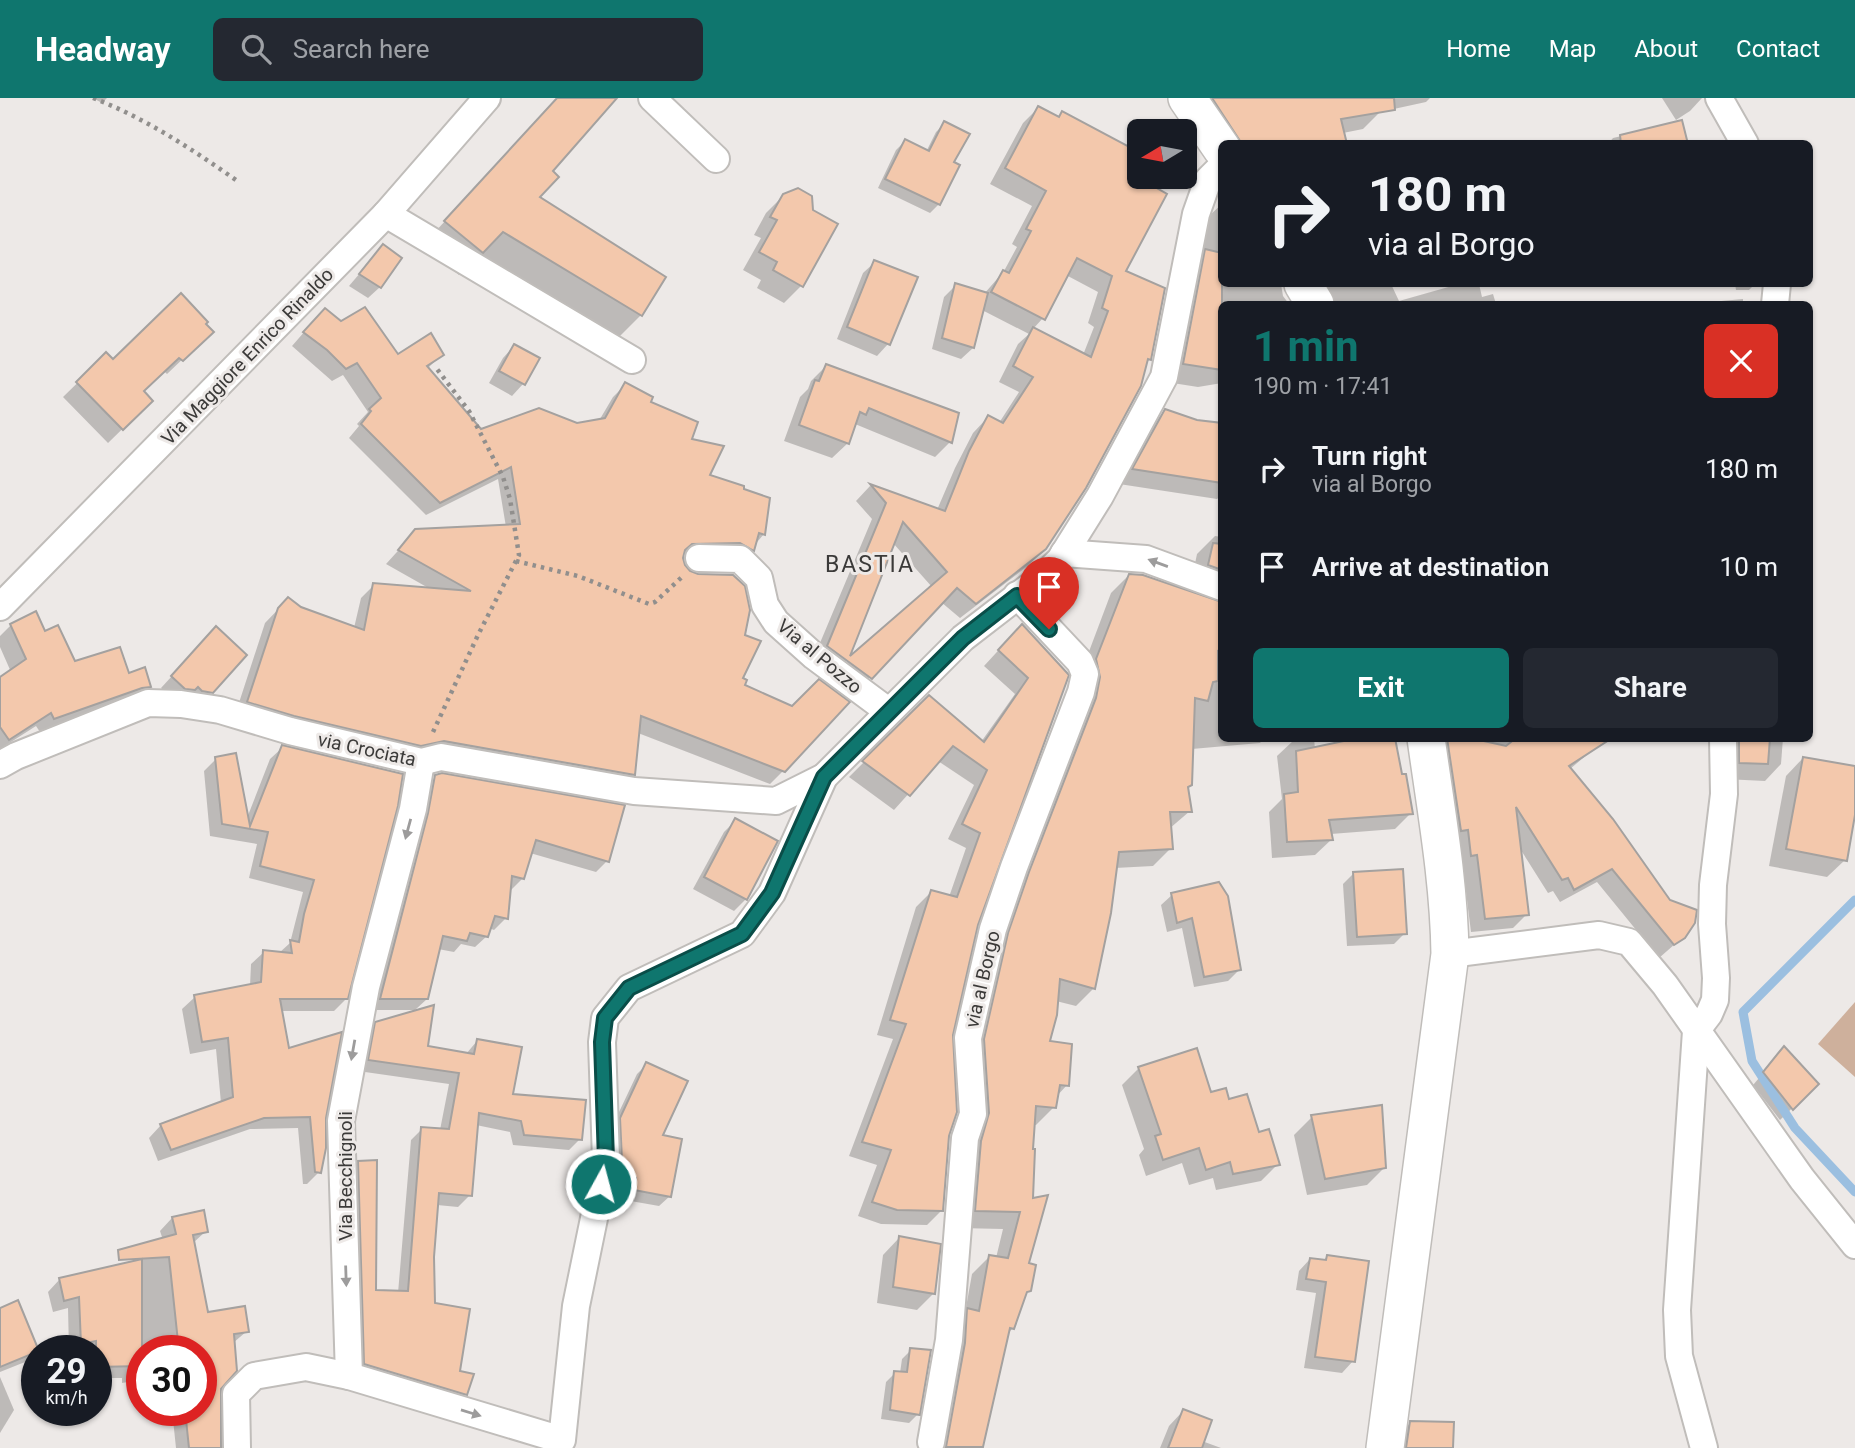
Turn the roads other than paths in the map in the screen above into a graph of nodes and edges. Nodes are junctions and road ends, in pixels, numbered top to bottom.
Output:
1 (487, 98) edge
2 (652, 98) edge
3 (1187, 98) edge
4 (1719, 98) edge
5 (1743, 140) edge
6 (1218, 143) edge
7 (716, 159) dead end
8 (1218, 170) edge
9 (386, 214) junction
10 (632, 360) dead end
11 (1064, 553) junction
12 (699, 558) road end
13 (1218, 586) edge
14 (1017, 596) junction
15 (0, 607) edge
16 (888, 711) junction
17 (1427, 742) edge
18 (1723, 742) edge
19 (421, 762) junction
20 (0, 765) edge
21 (824, 777) junction
22 (1450, 954) junction
23 (1696, 1031) junction
24 (1855, 1245) edge
25 (349, 1376) junction
26 (931, 1442) dead end
27 (237, 1448) edge
28 (1385, 1448) edge
29 (1704, 1448) edge

1 - 9 street, Via Maggiore Enrico Rinaldo
2 - 7 street
3 - 6 main road
4 - 5 street
8 - 11 street
9 - 10 street
9 - 15 street, Via Maggiore Enrico Rinaldo
13 -> 11 street
11 - 14 street
12 - 16 street, Via al Pozzo
14 - 16 street
14 - 26 street, via al Borgo
16 - 21 street
17 - 22 main road
18 - 23 street
19 - 20 street, via Crociata
19 - 21 street, via Crociata
19 -> 25 street, Via Becchignoli
25 -> 21 street
22 - 23 street
22 - 28 main road
23 - 24 street
23 - 29 street
25 - 27 street

